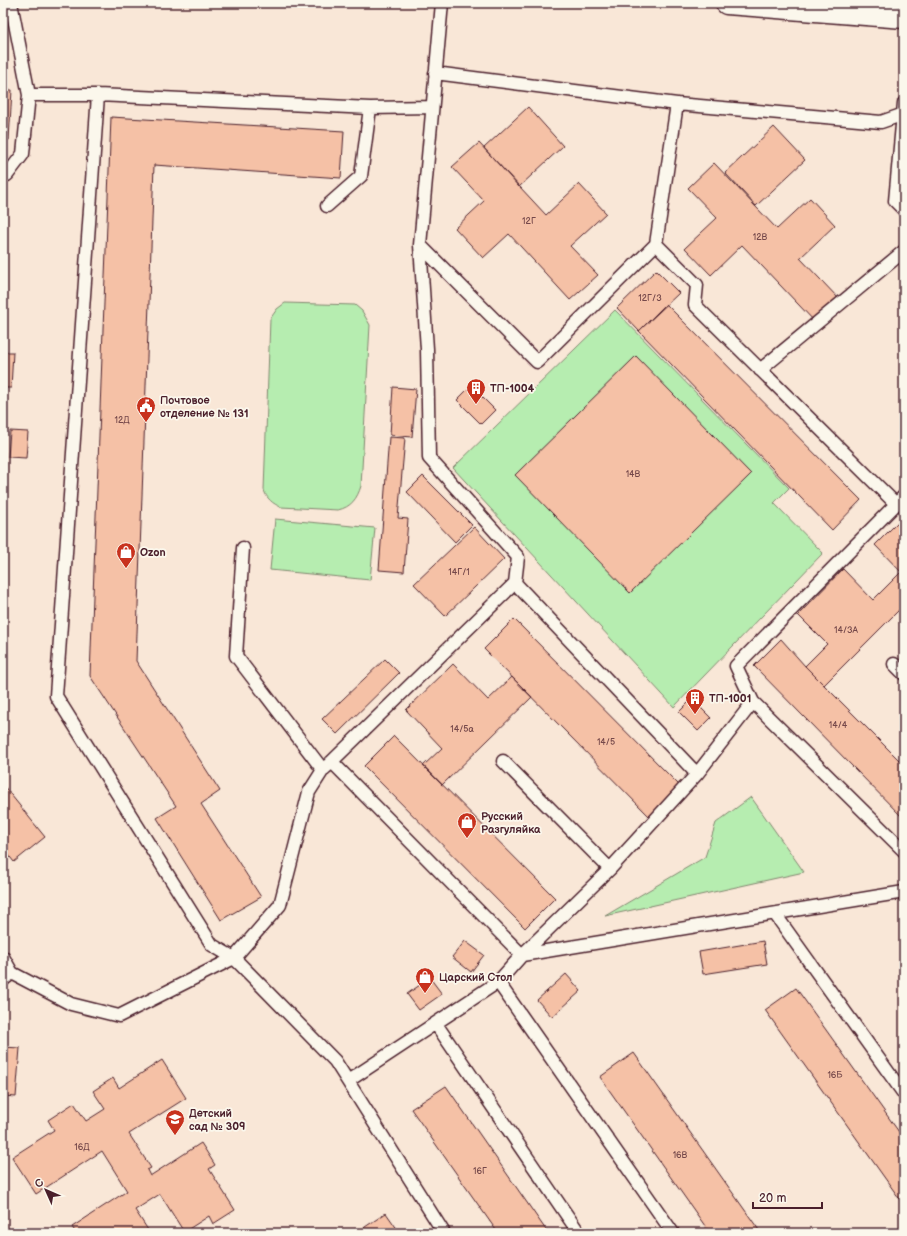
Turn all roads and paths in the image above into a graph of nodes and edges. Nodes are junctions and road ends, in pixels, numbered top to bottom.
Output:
1 (11, 3) edge
2 (442, 3) edge
3 (727, 3) edge
4 (732, 3) edge
5 (904, 17) edge
6 (435, 74) junction
7 (29, 95) junction
8 (98, 95) junction
9 (677, 104) junction
10 (431, 107) junction
11 (370, 108) junction
12 (904, 111) edge
13 (3, 175) edge
14 (327, 206) dead end
15 (904, 210) edge
16 (656, 244) junction
17 (420, 245) junction
18 (904, 251) edge
19 (760, 370) junction
20 (900, 500) edge
21 (243, 548) dead end
22 (515, 583) junction
23 (894, 664) dead end
24 (904, 674) edge
25 (753, 702) junction
26 (503, 761) dead end
27 (328, 766) junction
28 (697, 774) junction
29 (904, 851) edge
30 (610, 869) junction
31 (904, 892) edge
32 (775, 914) junction
33 (522, 955) junction
34 (3, 957) edge
35 (234, 958) junction
36 (8, 976) edge
37 (498, 982) junction
38 (436, 1024) junction
39 (348, 1082) junction
40 (904, 1094) edge
41 (444, 1233) edge
42 (579, 1233) edge
43 (673, 1233) edge

1 - 7 lane
2 - 6 lane
3 - 4 main road
4 - 5 main road
6 - 9 lane
6 - 10 lane
7 - 8 lane
7 - 13 lane
8 - 11 lane
8 - 35 lane
9 - 12 lane
9 - 16 lane
10 - 11 lane
10 - 17 lane
11 - 14 lane
12 - 15 lane
16 - 17 lane
16 - 19 lane
17 - 22 lane
18 - 19 lane
19 - 20 lane
20 - 25 lane
21 - 27 lane
22 - 27 lane
22 - 28 lane
23 - 24 lane
25 - 28 lane
25 - 29 lane
26 - 30 lane
27 - 33 lane
27 - 35 lane
28 - 30 lane
30 - 33 lane
31 - 32 lane
32 - 33 lane
32 - 40 lane
33 - 37 lane
34 - 36 lane
35 - 36 lane
35 - 39 lane
37 - 38 lane
37 - 43 lane
38 - 39 lane
38 - 42 lane
39 - 41 lane

